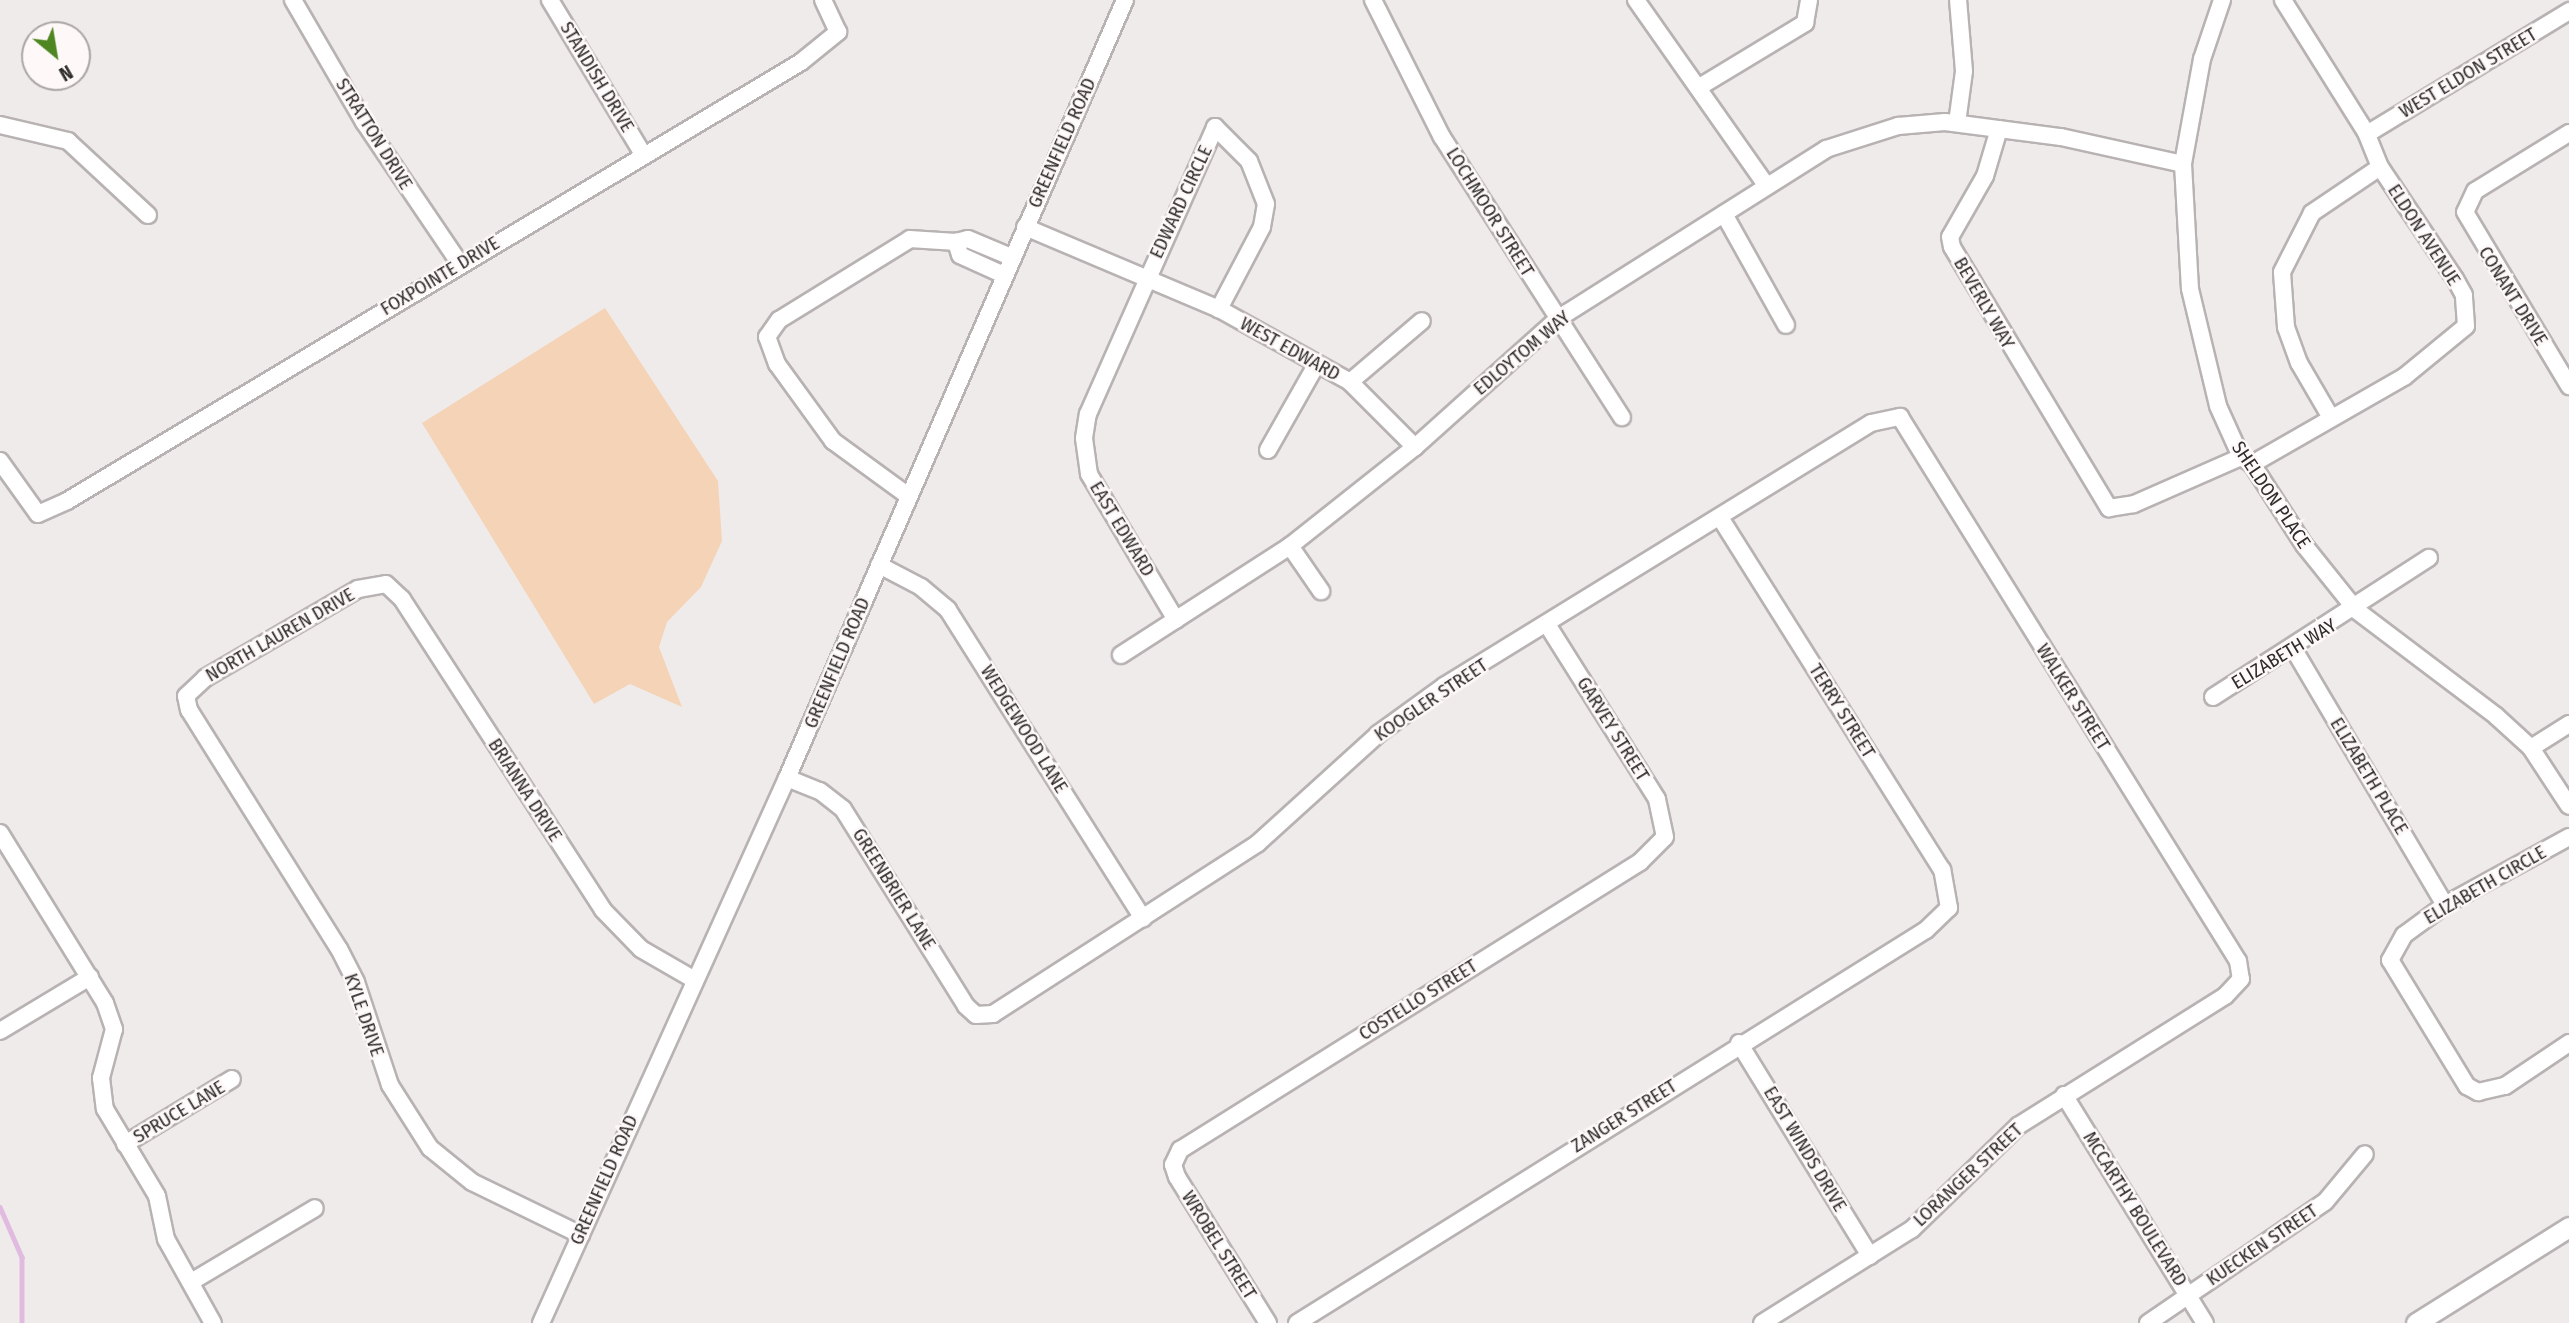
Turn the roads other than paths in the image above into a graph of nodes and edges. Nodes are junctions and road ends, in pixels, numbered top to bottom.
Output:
1 (293, 0) edge
2 (550, 0) edge
3 (823, 0) edge
4 (1125, 0) edge
5 (1373, 0) edge
6 (1636, 0) edge
7 (1809, 0) edge
8 (1958, 0) edge
9 (2222, 0) edge
10 (2283, 0) edge
11 (2569, 11) edge
12 (1702, 86) junction
13 (1957, 123) junction
14 (0, 125) edge
15 (1999, 130) junction
16 (2569, 133) edge
17 (2367, 134) junction
18 (643, 154) junction
19 (2183, 164) junction
20 (2380, 167) junction
21 (1766, 185) junction
22 (1724, 214) junction
23 (148, 215) dead end
24 (1026, 226) junction
25 (956, 242) junction
26 (1011, 257) junction
27 (460, 264) junction
28 (1004, 275) junction
29 (1146, 277) junction
30 (1219, 309) junction
31 (1559, 318) junction
32 (1422, 321) dead end
33 (1786, 325) dead end
34 (1316, 365) junction
35 (1350, 382) junction
36 (2569, 386) edge
37 (2330, 416) junction
38 (1622, 417) dead end
39 (1900, 417) joint
40 (1415, 447) junction
41 (1268, 450) dead end
42 (0, 461) edge
43 (2246, 461) junction
44 (907, 495) junction
45 (1720, 519) junction
46 (1290, 546) junction
47 (2429, 558) dead end
48 (879, 565) junction
49 (378, 581) joint
50 (1321, 591) dead end
51 (2356, 610) junction
52 (1176, 620) junction
53 (1548, 626) junction
54 (2293, 648) junction
55 (1121, 655) dead end
56 (186, 696) joint
57 (2213, 697) dead end
58 (2569, 724) edge
59 (2531, 748) junction
60 (787, 778) junction
61 (2569, 806) edge
62 (0, 833) edge
63 (1665, 837) joint
64 (2569, 837) edge
65 (2445, 905) junction
66 (1949, 908) joint
67 (1143, 918) junction
68 (90, 977) junction
69 (693, 979) junction
70 (2241, 979) joint
71 (984, 1017) joint
72 (0, 1031) edge
73 (1739, 1043) junction
74 (2569, 1043) edge
75 (232, 1079) dead end
76 (2064, 1095) junction
77 (125, 1144) junction
78 (2365, 1154) dead end
79 (1173, 1165) joint
80 (315, 1208) dead end
81 (2569, 1227) edge
82 (581, 1235) junction
83 (1870, 1256) junction
84 (191, 1282) junction
85 (2190, 1297) junction
86 (213, 1323) edge
87 (541, 1323) edge
88 (1268, 1323) edge
89 (1297, 1323) edge
90 (1762, 1323) edge
91 (2148, 1323) edge
92 (2205, 1323) edge
93 (2416, 1323) edge

1 - 27 street, STRATTON DRIVE
2 - 18 street, STANDISH DRIVE
3 - 18 street, FOXPOINTE DRIVE
4 - 24 street, GREENFIELD ROAD
5 - 31 street, LOCHMOOR STREET
6 - 12 street
7 - 12 street
8 - 13 street
9 - 19 street, SHELDON PLACE
10 - 17 street, ELDON AVENUE
11 - 17 street, WEST ELDON STREET
12 - 21 street
13 - 15 street, EDLOYTOM WAY
13 - 21 street, EDLOYTOM WAY
14 - 23 street
15 - 19 street
15 - 43 street, BEVERLY WAY
16 - 36 street, CONANT DRIVE
17 - 20 street, ELDON AVENUE
18 - 27 street, FOXPOINTE DRIVE
19 - 43 street, SHELDON PLACE
20 - 37 street
20 - 37 street, ELDON AVENUE
21 - 22 street, EDLOYTOM WAY
22 - 31 street, EDLOYTOM WAY
22 - 33 street
24 - 26 street, GREENFIELD ROAD
24 - 29 street, WEST EDWARD
25 - 26 street
25 - 28 street
25 - 44 street
26 - 28 street, GREENFIELD ROAD
27 - 42 street, FOXPOINTE DRIVE
28 - 44 street, GREENFIELD ROAD
29 - 30 street, WEST EDWARD
29 - 30 street, EDWARD CIRCLE
29 - 52 street, EAST EDWARD
30 - 34 street, WEST EDWARD
31 - 38 street, LOCHMOOR STREET
31 - 40 street, EDLOYTOM WAY
32 - 35 street
34 - 35 street, WEST EDWARD
34 - 41 street
35 - 40 street, WEST EDWARD
37 - 43 street, ELDON AVENUE
39 - 45 street, KOOGLER STREET
39 - 70 street, WALKER STREET
40 - 46 street, EDLOYTOM WAY
43 - 51 street, SHELDON PLACE
44 - 48 street, GREENFIELD ROAD
45 - 53 street, KOOGLER STREET
45 - 66 street, TERRY STREET
46 - 50 street
46 - 52 street, EDLOYTOM WAY
47 - 51 street, ELIZABETH WAY
48 - 60 street, GREENFIELD ROAD
48 - 67 street, WEDGEWOOD LANE
49 - 56 street, NORTH LAUREN DRIVE
49 - 69 street, BRIANNA DRIVE
51 - 54 street, ELIZABETH WAY
51 - 59 street, SHELDON PLACE
52 - 55 street, EDLOYTOM WAY
53 - 63 street, GARVEY STREET
53 - 67 street, KOOGLER STREET
54 - 57 street, ELIZABETH WAY
54 - 65 street, ELIZABETH PLACE
56 - 82 street, KYLE DRIVE
58 - 59 street
59 - 61 street, SHELDON PLACE
60 - 69 street, GREENFIELD ROAD
60 - 71 street, GREENBRIER LANE
62 - 68 street
63 - 79 street, COSTELLO STREET
64 - 65 street, ELIZABETH CIRCLE
65 - 74 street, ELIZABETH CIRCLE
66 - 73 street, ZANGER STREET
67 - 71 street, KOOGLER STREET
68 - 72 street
68 - 77 street
69 - 82 street, GREENFIELD ROAD
70 - 76 street, LORANGER STREET
73 - 83 street, EAST WINDS DRIVE
73 - 89 street, ZANGER STREET
75 - 77 street, SPRUCE LANE
76 - 83 street, LORANGER STREET
76 - 85 street, MCCARTHY BOULEVARD
77 - 84 street
78 - 85 street, KUECKEN STREET
79 - 88 street, WROBEL STREET
80 - 84 street
81 - 93 street
82 - 87 street, GREENFIELD ROAD
83 - 90 street, LORANGER STREET
84 - 86 street
85 - 91 street, KUECKEN STREET
85 - 92 street, MCCARTHY BOULEVARD

